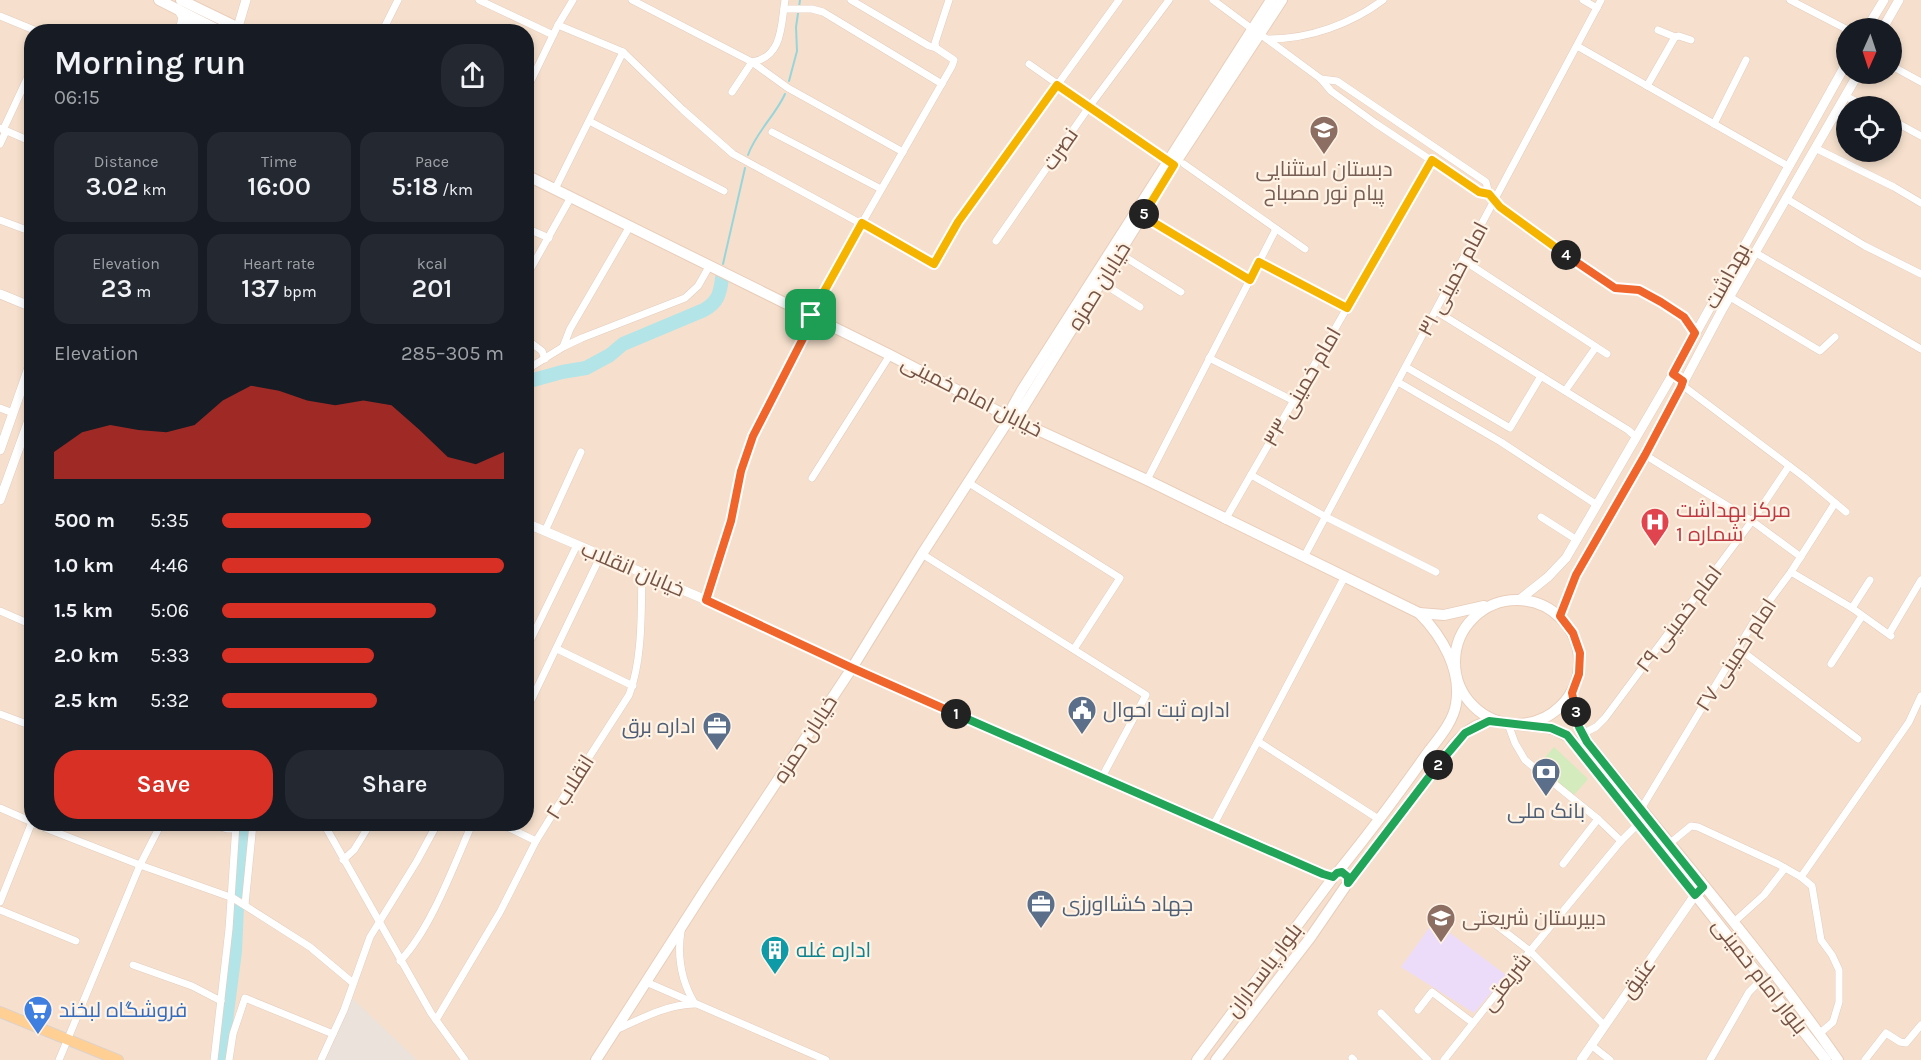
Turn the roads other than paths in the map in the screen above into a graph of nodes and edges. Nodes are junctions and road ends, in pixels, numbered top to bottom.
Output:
1 (159, 0) edge
2 (246, 0) edge
3 (398, 0) edge
4 (573, 0) edge
5 (632, 0) edge
6 (785, 0) edge
7 (851, 0) edge
8 (949, 0) edge
9 (1119, 0) edge
10 (1169, 0) edge
11 (1214, 0) edge
12 (1271, 0) edge
13 (1282, 0) edge
14 (1383, 0) edge
15 (1583, 0) edge
16 (1601, 0) edge
17 (1790, 0) edge
18 (1884, 0) edge
19 (1899, 0) edge
20 (480, 1) edge
21 (196, 3) edge
22 (179, 4) edge
23 (1597, 8) junction
24 (784, 9) junction
25 (0, 16) edge
26 (1873, 18) edge
27 (1889, 18) edge
28 (182, 24) edge
29 (210, 24) edge
30 (233, 24) edge
31 (243, 24) edge
32 (386, 24) edge
33 (529, 24) edge
34 (1836, 24) edge
35 (558, 25) junction
36 (24, 26) edge
37 (534, 26) edge
38 (1658, 30) dead end
39 (1260, 34) junction
40 (553, 35) junction
41 (1675, 38) junction
42 (1691, 40) dead end
43 (1577, 46) junction
44 (936, 48) junction
45 (623, 52) junction
46 (1746, 60) dead end
47 (752, 62) junction
48 (1029, 64) dead end
49 (1902, 72) edge
50 (534, 74) edge
51 (1321, 79) junction
52 (1836, 82) edge
53 (1921, 82) edge
54 (942, 84) junction
55 (1852, 84) edge
56 (24, 85) edge
57 (1057, 85) junction
58 (1647, 86) junction
59 (732, 92) dead end
60 (1845, 96) edge
61 (1089, 107) junction
62 (1836, 112) edge
63 (589, 121) junction
64 (1714, 124) junction
65 (1902, 126) edge
66 (3, 130) edge
67 (772, 132) dead end
68 (1921, 136) edge
69 (24, 139) edge
70 (0, 144) edge
71 (1815, 148) junction
72 (903, 152) junction
73 (1432, 160) junction
74 (1175, 164) junction
75 (1788, 166) junction
76 (534, 179) edge
77 (555, 189) junction
78 (881, 189) junction
79 (724, 191) dead end
80 (1489, 194) junction
81 (571, 197) junction
82 (1786, 199) junction
83 (1494, 201) junction
84 (1921, 203) edge
85 (1143, 216) junction
86 (0, 220) edge
87 (862, 223) junction
88 (630, 226) junction
89 (24, 229) edge
90 (1276, 230) junction
91 (534, 231) edge
92 (549, 238) junction
93 (996, 241) dead end
94 (1305, 249) dead end
95 (1756, 253) junction
96 (1125, 257) dead end
97 (1463, 260) junction
98 (1259, 262) junction
99 (534, 263) edge
100 (710, 265) junction
101 (1921, 274) edge
102 (1250, 280) junction
103 (1107, 286) dead end
104 (1181, 292) dead end
105 (1, 295) edge
106 (1730, 297) junction
107 (24, 304) edge
108 (1140, 307) dead end
109 (1347, 308) junction
110 (1436, 311) junction
111 (813, 316) junction
112 (1695, 333) junction
113 (1835, 337) dead end
114 (534, 345) edge
115 (563, 347) junction
116 (1596, 347) junction
117 (1921, 348) edge
118 (1607, 354) dead end
119 (890, 355) junction
120 (1209, 358) junction
121 (545, 359) junction
122 (534, 365) edge
123 (1406, 367) junction
124 (1673, 374) junction
125 (1541, 376) junction
126 (1398, 382) junction
127 (1683, 383) junction
128 (24, 385) edge
129 (1565, 391) junction
130 (1294, 401) junction
131 (0, 408) edge
132 (13, 413) junction
133 (1011, 417) junction
134 (24, 434) edge
135 (1636, 437) junction
136 (0, 450) edge
137 (581, 452) dead end
138 (1645, 455) junction
139 (1789, 466) junction
140 (1251, 475) junction
141 (812, 478) dead end
142 (1147, 480) junction
143 (969, 483) junction
144 (0, 500) edge
145 (1835, 503) junction
146 (1596, 508) junction
147 (1846, 512) dead end
148 (1326, 517) junction
149 (1540, 518) dead end
150 (1609, 519) junction
151 (1225, 520) junction
152 (1752, 521) junction
153 (534, 526) edge
154 (545, 531) junction
155 (1577, 540) junction
156 (578, 545) junction
157 (922, 554) junction
158 (601, 555) junction
159 (1304, 557) junction
160 (1801, 557) junction
161 (642, 572) junction
162 (1436, 572) dead end
163 (1791, 572) junction
164 (1344, 578) junction
165 (1870, 580) dead end
166 (1921, 580) edge
167 (706, 600) junction
168 (1519, 600) junction
169 (1497, 603) junction
170 (1852, 608) junction
171 (0, 611) edge
172 (1419, 613) junction
173 (1560, 616) junction
174 (1863, 616) junction
175 (24, 622) edge
176 (534, 633) edge
177 (557, 648) junction
178 (1738, 648) junction
179 (1074, 650) junction
180 (1831, 664) dead end
181 (852, 668) junction
182 (1455, 673) junction
183 (633, 686) junction
184 (1572, 693) junction
185 (534, 695) edge
186 (1921, 696) edge
187 (0, 714) edge
188 (24, 723) edge
189 (1508, 724) junction
190 (1582, 734) junction
191 (1858, 739) dead end
192 (1259, 742) junction
193 (1102, 777) junction
194 (0, 808) edge
195 (1641, 809) junction
196 (24, 818) edge
197 (1598, 819) junction
198 (1380, 820) junction
199 (1638, 824) junction
200 (1214, 825) junction
201 (28, 831) edge
202 (55, 831) edge
203 (157, 831) edge
204 (236, 831) edge
205 (252, 831) edge
206 (328, 831) edge
207 (366, 831) edge
208 (433, 831) edge
209 (469, 831) edge
210 (515, 831) edge
211 (1621, 841) junction
212 (536, 842) junction
213 (1669, 844) junction
214 (343, 860) junction
215 (1563, 864) dead end
216 (140, 865) junction
217 (1785, 868) junction
218 (1334, 876) junction
219 (1801, 877) junction
220 (1346, 885) junction
221 (1699, 891) junction
222 (231, 897) junction
223 (0, 902) edge
224 (245, 905) junction
225 (0, 910) edge
226 (1482, 914) dead end
227 (1734, 922) junction
228 (379, 924) junction
229 (682, 927) junction
230 (76, 941) dead end
231 (1530, 951) junction
232 (400, 961) junction
233 (134, 966) dead end
234 (1761, 979) junction
235 (646, 982) junction
236 (353, 983) junction
237 (220, 1001) junction
238 (695, 1004) junction
239 (1418, 1010) dead end
240 (0, 1012) edge
241 (1381, 1013) dead end
242 (436, 1020) junction
243 (1473, 1023) junction
244 (1604, 1025) junction
245 (1921, 1025) edge
246 (616, 1030) junction
247 (333, 1034) junction
248 (1819, 1034) junction
249 (68, 1039) junction
250 (1591, 1045) junction
251 (232, 1059) edge
252 (59, 1060) edge
253 (118, 1060) edge
254 (214, 1060) edge
255 (321, 1060) edge
256 (465, 1060) edge
257 (596, 1060) edge
258 (826, 1060) edge
259 (1197, 1060) edge
260 (1216, 1060) edge
261 (1428, 1060) edge
262 (1444, 1060) edge
263 (1581, 1060) edge
264 (1610, 1060) edge
265 (1710, 1060) edge
266 (1826, 1060) edge
267 (1838, 1060) edge
268 (1865, 1060) edge

1 - 22 main road
2 - 31 street
3 - 32 street
4 - 35 street
5 - 47 street
6 - 24 street
7 - 44 street
8 - 44 street
9 - 57 street
10 - 61 street, نصرت
11 - 39 street
12 - 39 main road, خیابان حمزه
13 - 39 main road, خیابان حمزه
14 - 39 street
15 - 23 street
16 - 23 street, امام خمینی ۳۱
17 - 34 street
18 - 26 street
19 - 27 street
20 - 33 street
21 - 22 main road
21 - 30 main road
22 - 28 street
22 - 29 main road
23 - 43 street, امام خمینی ۳۱
24 - 47 street
24 - 54 street
25 - 36 street
35 - 40 street
35 - 45 street
37 - 40 street
38 - 41 street
39 - 51 street
39 - 74 main road, خیابان حمزه
40 - 50 street
41 - 42 street
41 - 58 street
43 - 58 street
43 - 83 street, امام خمینی ۳۱
44 - 54 street
45 - 63 street
45 - 87 street
46 - 64 street
47 - 59 street
47 - 72 street
48 - 57 street
49 - 53 street
51 - 73 street
51 - 80 street
52 - 75 street, بهداشت
54 - 72 street
55 - 60 street, بهداشت
56 - 66 street
57 - 61 street
57 - 87 street
58 - 64 street
61 - 74 street
61 - 93 street, نصرت
62 - 71 street, بهداشت
63 - 77 street
63 - 79 street
64 - 75 street
65 - 68 street
66 - 69 street
66 - 70 street
67 - 78 street
71 - 82 street, بهداشت
71 - 84 street
72 - 78 street
73 - 80 street
73 - 109 street, امام خمینی ۳۳
74 - 85 main road, خیابان حمزه
74 - 90 street
74 - 133 main road, خیابان حمزه
75 - 112 street, بهداشت
76 - 77 main road, خیابان امام خمینی
77 - 81 main road, خیابان امام خمینی
78 - 87 street
80 - 83 street
81 - 88 main road, خیابان امام خمینی
81 - 92 street
82 - 95 street, بهداشت
82 - 101 street
83 - 97 street, امام خمینی ۳۱
83 - 112 street
85 - 102 street
85 - 133 main road, خیابان حمزه
86 - 89 street
87 - 111 street
88 - 100 main road, خیابان امام خمینی
88 - 115 street
90 - 94 street
90 - 98 street
91 - 92 street
92 - 99 street
95 - 106 street, بهداشت
95 - 117 street
96 - 104 street
97 - 110 street, امام خمینی ۳۱
97 - 116 street
98 - 102 street
98 - 109 street
100 - 111 main road, خیابان امام خمینی
100 - 115 street
102 - 120 street
103 - 108 street
105 - 107 street
106 - 113 street
106 - 127 street, بهداشت
109 - 130 street, امام خمینی ۳۳
110 - 123 street, امام خمینی ۳۱
110 - 125 street
111 - 119 main road, خیابان امام خمینی
111 - 167 street
112 - 124 street, بهداشت
114 - 121 street
115 - 121 street
116 - 118 street
116 - 129 street
119 - 133 main road, خیابان امام خمینی
119 - 141 street
120 - 130 street
120 - 142 street
121 - 122 street
123 - 125 street
123 - 126 street, امام خمینی ۳۱
124 - 127 street
124 - 135 street, بهداشت
125 - 129 street
126 - 146 street
126 - 148 street, امام خمینی ۳۱
127 - 138 street, بهداشت
127 - 139 street
128 - 132 street
129 - 135 street
130 - 140 street, امام خمینی ۳۳
131 - 132 street
132 - 136 street
133 - 142 main road, خیابان امام خمینی
133 - 143 main road, خیابان حمزه
134 - 144 street
135 - 146 street, بهداشت
137 - 154 street
138 - 150 street, بهداشت
138 - 152 street
139 - 145 street
139 - 152 street, امام خمینی ۲۹
140 - 148 street
140 - 151 street, امام خمینی ۳۳
142 - 151 main road, خیابان امام خمینی
143 - 157 main road, خیابان حمزه
143 - 179 street
145 - 147 street
145 - 160 street, امام خمینی ۲۷
146 - 150 street
146 - 155 street, بهداشت
148 - 159 street, امام خمینی ۳۱
148 - 162 street
149 - 155 street
150 - 173 street, بهداشت
151 - 159 main road, خیابان امام خمینی
152 - 160 street
152 - 190 street, امام خمینی ۲۹
153 - 154 street, خیابان انقلاب
154 - 156 street, خیابان انقلاب
155 - 168 street, بهداشت
156 - 158 street, خیابان انقلاب
156 - 176 street
157 - 179 street
157 - 181 main road, خیابان حمزه
158 - 161 street, خیابان انقلاب
158 - 177 street
159 - 164 main road, خیابان امام خمینی
160 - 163 street, امام خمینی ۲۷
161 - 167 street, خیابان انقلاب
161 - 183 street, انقلاب ۲
163 - 170 street
163 - 178 street, امام خمینی ۲۷
164 - 172 main road, خیابان امام خمینی
164 - 192 street
165 - 170 street
166 - 174 street
167 - 181 street, خیابان انقلاب
168 - 169 main road
168 - 173 main road
169 - 172 main road
169 - 182 main road
170 - 174 street
171 - 175 street
172 - 182 main road
173 - 184 main road
174 - 180 street
177 - 183 street
177 - 185 street
178 - 191 street
178 - 195 street, امام خمینی ۲۷
179 - 193 street
181 - 193 street, خیابان انقلاب
181 - 229 main road, خیابان حمزه
182 - 189 main road
182 - 198 main road, بلوار پاسداران
183 - 212 street, انقلاب ۲
184 - 189 main road
184 - 190 main road, بلوار امام خمینی
186 - 219 street
187 - 188 street
189 - 197 street
189 - 199 main road, بلوار امام خمینی
189 - 220 main road, بلوار پاسداران
190 - 195 main road, بلوار امام خمینی
192 - 198 street
192 - 200 street
193 - 200 street, خیابان انقلاب
194 - 196 street
195 - 213 main road, بلوار امام خمینی
197 - 211 street
197 - 215 street
198 - 218 main road, بلوار پاسداران
199 - 211 street, شریعتی
199 - 221 main road, بلوار امام خمینی
200 - 218 street, خیابان انقلاب
201 - 223 street
202 - 216 street
203 - 216 street
204 - 222 street
205 - 224 street
206 - 214 street
207 - 214 street
208 - 228 street
209 - 232 street
210 - 212 street
211 - 231 street, شریعتی
212 - 242 street, انقلاب ۲
213 - 217 street
213 - 221 main road, بلوار امام خمینی
214 - 228 street
216 - 222 street
216 - 249 street
217 - 219 street
217 - 227 street
218 - 220 main road
218 - 259 main road, بلوار پاسداران
219 - 248 street
220 - 260 main road, بلوار پاسداران
221 - 227 main road, بلوار امام خمینی
221 - 234 main road, بلوار امام خمینی
221 - 244 street, عتیق
222 - 224 street
222 - 237 street
224 - 236 street
225 - 230 street
226 - 231 street
227 - 248 main road, بلوار امام خمینی
228 - 232 street
228 - 236 street
229 - 235 main road, خیابان حمزه
229 - 238 street
231 - 243 street, شریعتی
231 - 244 street
232 - 242 street
233 - 237 street
234 - 265 street
234 - 266 main road, بلوار امام خمینی
235 - 238 street
235 - 246 main road, خیابان حمزه
236 - 247 street
237 - 254 street
238 - 246 street
238 - 258 street
239 - 243 street
240 - 249 main road
241 - 261 street
242 - 256 street
243 - 262 street, شریعتی
244 - 250 street, عتیق
245 - 268 street
246 - 257 main road, خیابان حمزه
247 - 251 street
247 - 255 street
248 - 267 main road, بلوار امام خمینی
249 - 252 street
249 - 253 main road
250 - 263 street, عتیق
250 - 264 street

